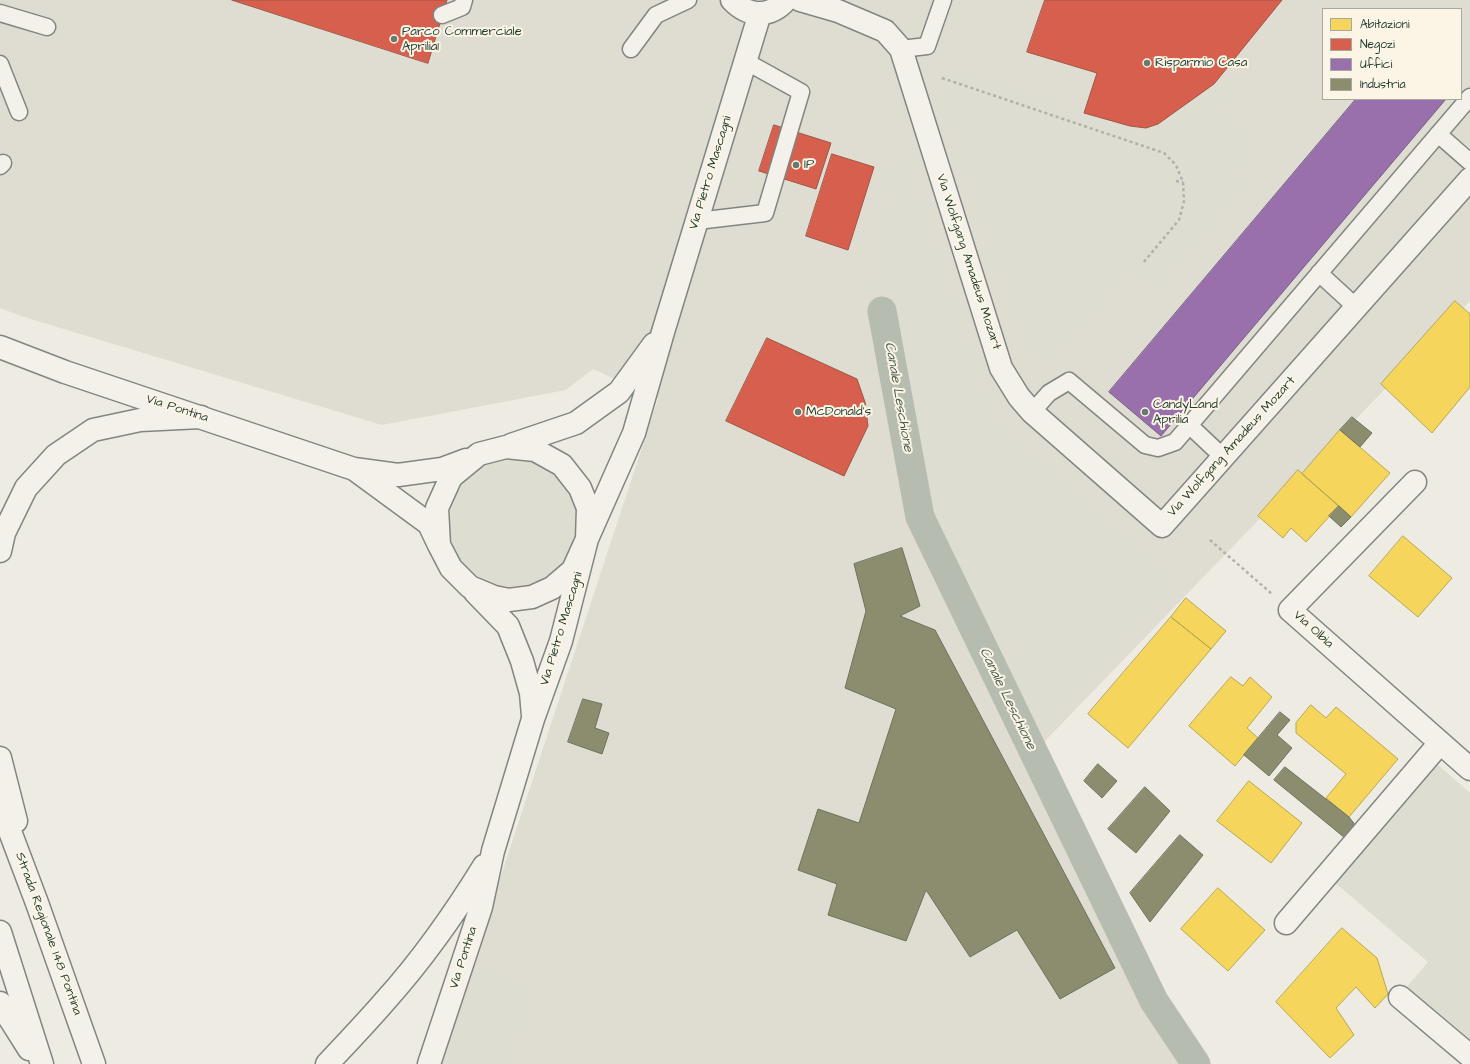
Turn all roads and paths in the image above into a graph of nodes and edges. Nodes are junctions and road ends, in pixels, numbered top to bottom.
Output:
1 (464, 0) edge
2 (732, 0) edge
3 (786, 0) edge
4 (800, 0) edge
5 (943, 0) edge
6 (689, 1) edge
7 (830, 5) edge
8 (657, 8) edge
9 (0, 13) edge
10 (760, 13) junction
11 (442, 15) dead end
12 (47, 28) dead end
13 (630, 49) dead end
14 (900, 49) junction
15 (745, 61) junction
16 (0, 64) edge
17 (942, 78) dead end
18 (1470, 97) edge
19 (20, 112) dead end
20 (1438, 134) junction
21 (1470, 162) edge
22 (1470, 179) edge
23 (1176, 181) dead end
24 (1183, 182) junction
25 (697, 221) junction
26 (1143, 263) dead end
27 (1319, 273) junction
28 (1356, 307) junction
29 (663, 332) junction
30 (0, 347) edge
31 (1032, 412) junction
32 (202, 418) junction
33 (1189, 426) junction
34 (506, 447) junction
35 (479, 454) junction
36 (1223, 457) junction
37 (354, 469) junction
38 (1415, 482) dead end
39 (587, 539) junction
40 (1210, 540) dead end
41 (439, 545) junction
42 (0, 550) edge
43 (470, 587) junction
44 (1290, 610) junction
45 (534, 719) junction
46 (1440, 743) junction
47 (0, 758) edge
48 (1470, 769) edge
49 (0, 805) edge
50 (493, 851) junction
51 (37, 903) junction
52 (1286, 923) dead end
53 (0, 932) edge
54 (1400, 997) dead end
55 (0, 1003) edge
56 (1470, 1056) edge
57 (38, 1064) edge
58 (42, 1064) edge
59 (94, 1064) edge
60 (327, 1064) edge
61 (429, 1064) edge

1 - 11 lane
2 - 10 main road
3 - 10 main road
4 - 7 main road, Via Wolfgang Amadeus Mozart
5 - 14 lane
6 - 8 lane
7 - 14 main road, Via Wolfgang Amadeus Mozart
8 - 13 lane
9 - 12 lane
10 - 15 main road, Via Pietro Mascagni
14 - 31 main road, Via Wolfgang Amadeus Mozart
15 - 25 main road, Via Pietro Mascagni
15 - 25 lane
16 - 19 lane
17 - 24 path
18 - 20 lane
20 - 21 lane
20 - 27 lane
22 - 28 main road, Via Wolfgang Amadeus Mozart
23 - 24 path
24 - 26 path
25 - 29 main road, Via Pietro Mascagni
27 - 28 lane
27 - 33 lane
28 - 36 main road, Via Wolfgang Amadeus Mozart
29 - 34 main road, Via Pietro Mascagni
29 - 39 main road, Via Pietro Mascagni
30 - 32 main road, Via Pontina
31 - 33 lane
31 - 36 main road, Via Wolfgang Amadeus Mozart
32 - 37 main road, Via Pontina
32 - 42 main road
33 - 36 lane
34 - 35 main road, Via Pietro Mascagni
34 - 39 main road, Via Pietro Mascagni
35 - 37 main road, Via Pietro Mascagni
35 - 41 main road, Via Pietro Mascagni
37 - 41 main road, Via Pietro Mascagni
38 - 44 main road, Via Olbia
39 - 43 main road, Via Pietro Mascagni
39 - 45 main road, Via Pietro Mascagni
40 - 44 path
41 - 43 main road, Via Pietro Mascagni
43 - 45 main road, Via Pietro Mascagni
44 - 46 main road, Via Olbia
45 - 50 main road, Via Pietro Mascagni
46 - 48 main road, Via Olbia
46 - 52 main road
47 - 51 main road
49 - 51 main road, Strada Regionale 148 Pontina
50 - 60 main road
50 - 61 main road, Via Pontina
51 - 59 main road, Strada Regionale 148 Pontina
53 - 58 main road
54 - 56 main road
55 - 57 main road

